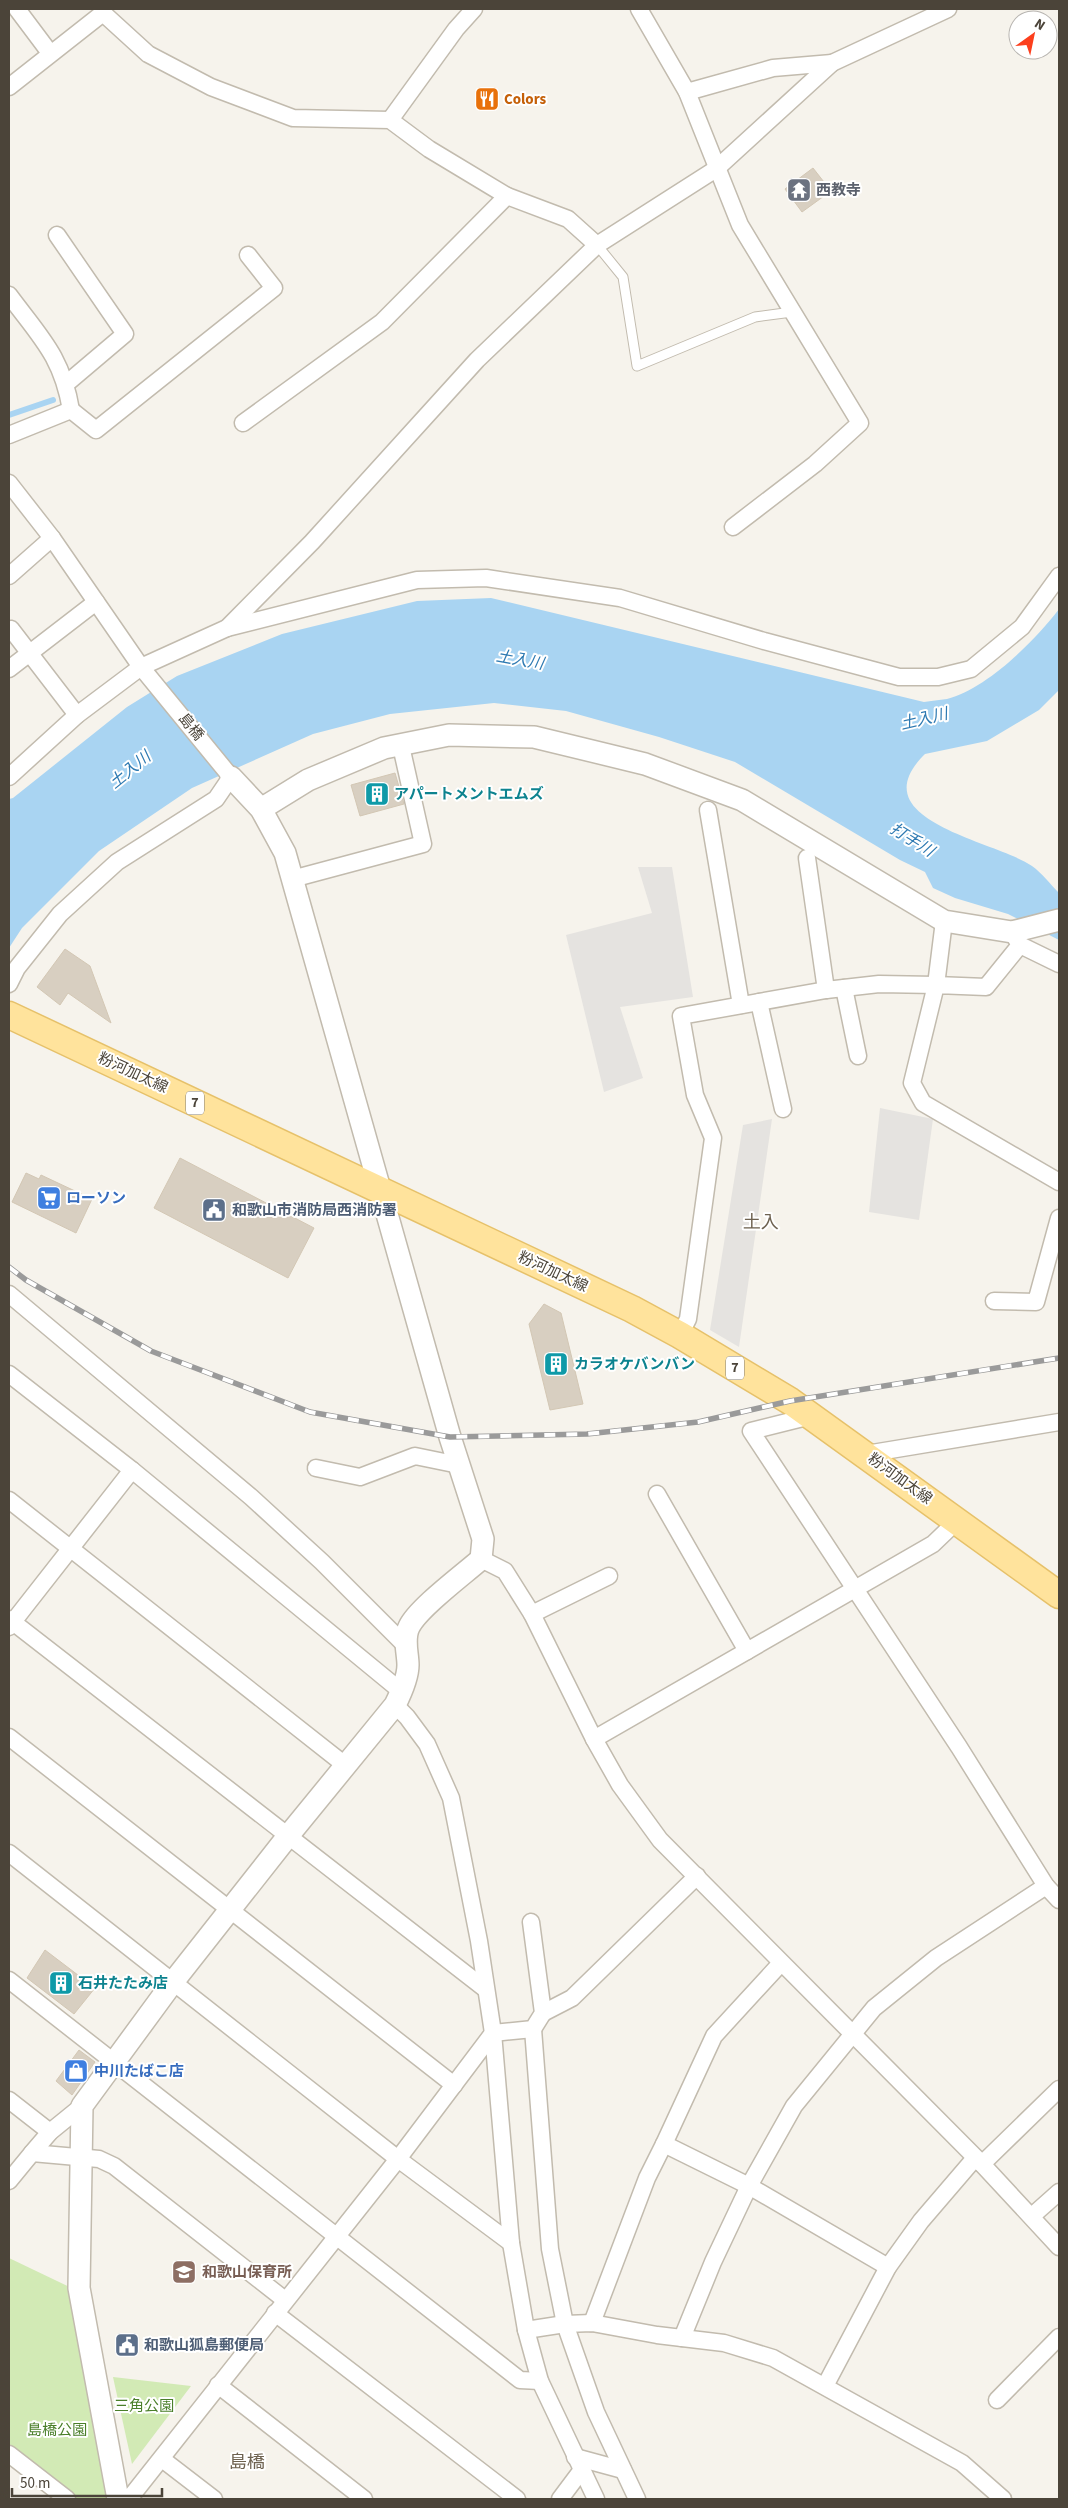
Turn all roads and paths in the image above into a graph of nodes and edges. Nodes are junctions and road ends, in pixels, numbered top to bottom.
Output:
1 (17, 9) edge
2 (474, 9) edge
3 (639, 9) edge
4 (948, 9) edge
5 (50, 53) junction
6 (832, 63) junction
7 (9, 87) edge
8 (687, 92) junction
9 (390, 120) junction
10 (716, 169) junction
11 (508, 196) junction
12 (57, 235) dead end
13 (596, 245) junction
14 (248, 255) dead end
15 (9, 295) edge
16 (792, 312) junction
17 (66, 384) junction
18 (71, 410) junction
19 (243, 423) dead end
20 (9, 435) edge
21 (9, 483) edge
22 (733, 527) dead end
23 (52, 538) junction
24 (9, 576) edge
25 (1059, 576) edge
26 (96, 602) junction
27 (227, 628) junction
28 (11, 630) dead end
29 (29, 653) junction
30 (9, 669) edge
31 (146, 672) junction
32 (77, 715) junction
33 (401, 746) junction
34 (9, 777) edge
35 (231, 777) junction
36 (261, 809) junction
37 (708, 810) dead end
38 (807, 858) dead end
39 (292, 879) junction
40 (1059, 920) edge
41 (944, 921) junction
42 (1020, 935) junction
43 (1059, 964) edge
44 (9, 984) edge
45 (936, 985) junction
46 (844, 988) junction
47 (826, 990) junction
48 (759, 1002) junction
49 (741, 1005) junction
50 (9, 1015) edge
51 (858, 1056) dead end
52 (784, 1109) dead end
53 (1059, 1182) edge
54 (381, 1190) junction
55 (1059, 1218) edge
56 (9, 1294) edge
57 (994, 1301) dead end
58 (680, 1335) junction
59 (9, 1374) edge
60 (811, 1416) junction
61 (1059, 1422) edge
62 (866, 1454) junction
63 (460, 1465) junction
64 (316, 1468) dead end
65 (132, 1470) junction
66 (657, 1494) dead end
67 (9, 1500) edge
68 (957, 1521) junction
69 (70, 1548) junction
70 (481, 1559) junction
71 (609, 1576) dead end
72 (855, 1589) junction
73 (1059, 1596) edge
74 (532, 1614) junction
75 (10, 1623) edge
76 (406, 1646) junction
77 (746, 1651) junction
78 (398, 1699) junction
79 (9, 1737) edge
80 (594, 1739) junction
81 (345, 1765) junction
82 (288, 1836) junction
83 (9, 1852) edge
84 (697, 1876) junction
85 (1046, 1886) junction
86 (1059, 1900) edge
87 (229, 1911) junction
88 (531, 1922) dead end
89 (781, 1963) junction
90 (9, 1980) edge
91 (173, 1982) junction
92 (484, 1988) junction
93 (542, 2013) junction
94 (533, 2028) junction
95 (494, 2034) junction
96 (852, 2035) junction
97 (114, 2062) junction
98 (454, 2085) junction
99 (1059, 2089) edge
100 (9, 2100) edge
101 (82, 2106) junction
102 (50, 2132) junction
103 (664, 2144) junction
104 (32, 2153) junction
105 (81, 2157) junction
106 (398, 2159) junction
107 (979, 2161) junction
108 (9, 2181) edge
109 (749, 2186) junction
110 (1059, 2192) edge
111 (1032, 2216) junction
112 (336, 2236) junction
113 (511, 2243) junction
114 (1059, 2247) edge
115 (888, 2267) junction
116 (285, 2300) junction
117 (275, 2313) junction
118 (592, 2323) junction
119 (564, 2324) junction
120 (526, 2330) junction
121 (1059, 2337) edge
122 (682, 2338) junction
123 (540, 2381) junction
124 (218, 2385) junction
125 (825, 2386) junction
126 (997, 2400) dead end
127 (9, 2454) edge
128 (162, 2458) junction
129 (578, 2464) junction
130 (623, 2470) junction
131 (67, 2499) edge
132 (118, 2499) edge
133 (129, 2499) edge
134 (214, 2499) edge
135 (364, 2499) edge
136 (517, 2499) edge
137 (560, 2499) edge
138 (596, 2499) edge
139 (638, 2499) edge
140 (1003, 2499) edge

1 - 5 street
2 - 9 street
3 - 8 street
4 - 6 street
5 - 7 street
5 - 9 street
6 - 8 street
6 - 10 street
8 - 10 street
9 - 11 street
10 - 13 street
10 - 16 street
11 - 13 street
11 - 19 street
12 - 17 street
13 - 16 lane
13 - 27 street
14 - 18 street
15 - 17 street
16 - 22 street
17 - 18 street
18 - 20 street
21 - 23 street, 島橋
23 - 24 street
23 - 26 street, 島橋
25 - 27 street
26 - 29 street
26 - 31 street, 島橋
27 - 31 street
28 - 29 street
29 - 30 street
29 - 32 street
31 - 32 street
31 - 35 street, 島橋
32 - 34 street
33 - 36 street
33 - 39 street
33 - 41 street
35 - 36 street
35 - 44 street
36 - 39 street
37 - 49 street
38 - 47 street
39 - 54 street
40 - 42 street
41 - 42 street
41 - 45 street
42 - 43 street
42 - 45 street
45 - 46 street
45 - 53 street
46 - 47 street
46 - 51 street
47 - 48 street
48 - 49 street
48 - 52 street
49 - 58 street
50 - 54 main road, 粉河加太線 / 7
54 - 58 main road, 粉河加太線 / 7
54 - 63 street
55 - 57 street
56 - 76 street
58 - 60 main road, 粉河加太線 / 7
59 - 65 street
60 - 62 main road, 粉河加太線 / 7
60 - 72 street
61 - 62 street
62 - 68 main road, 粉河加太線 / 7
63 - 64 street
63 - 70 street
65 - 69 street
65 - 78 street
66 - 77 street
67 - 69 street
68 - 72 street
68 - 73 main road, 粉河加太線 / 7
69 - 75 street
69 - 81 street
70 - 74 street
70 - 76 street
71 - 74 street
72 - 77 street
72 - 85 street
74 - 80 street
75 - 82 street
76 - 78 street
77 - 80 street
78 - 81 street
78 - 92 street
79 - 87 street
80 - 84 street
81 - 82 street
82 - 87 street
82 - 92 street
83 - 91 street
84 - 89 street
84 - 93 street
85 - 86 street
85 - 96 street
87 - 91 street
87 - 98 street
88 - 93 street
89 - 96 street
89 - 103 street
90 - 97 street
91 - 97 street
91 - 106 street
92 - 95 street
93 - 94 street
94 - 95 street
94 - 119 street
95 - 98 street
95 - 113 street
96 - 107 street
96 - 109 street
97 - 101 street
97 - 112 street
98 - 106 street
99 - 107 street
100 - 102 street
101 - 102 street
101 - 105 street
102 - 104 street
103 - 109 street
103 - 118 street
104 - 105 street
104 - 108 street
105 - 116 street
105 - 132 street
106 - 112 street
106 - 113 street
107 - 111 street
107 - 115 street
109 - 115 street
109 - 122 street
110 - 111 street
111 - 114 street
112 - 116 street
112 - 123 street
113 - 120 street
115 - 125 street
116 - 117 street
117 - 124 street
117 - 136 street
118 - 119 street
118 - 122 street
119 - 120 street
119 - 130 street
120 - 123 street
121 - 126 street
122 - 125 street
123 - 129 street
124 - 128 street
124 - 135 street
125 - 140 street
127 - 131 street
128 - 133 street
128 - 134 street
129 - 130 street
129 - 137 street
129 - 138 street
130 - 139 street

